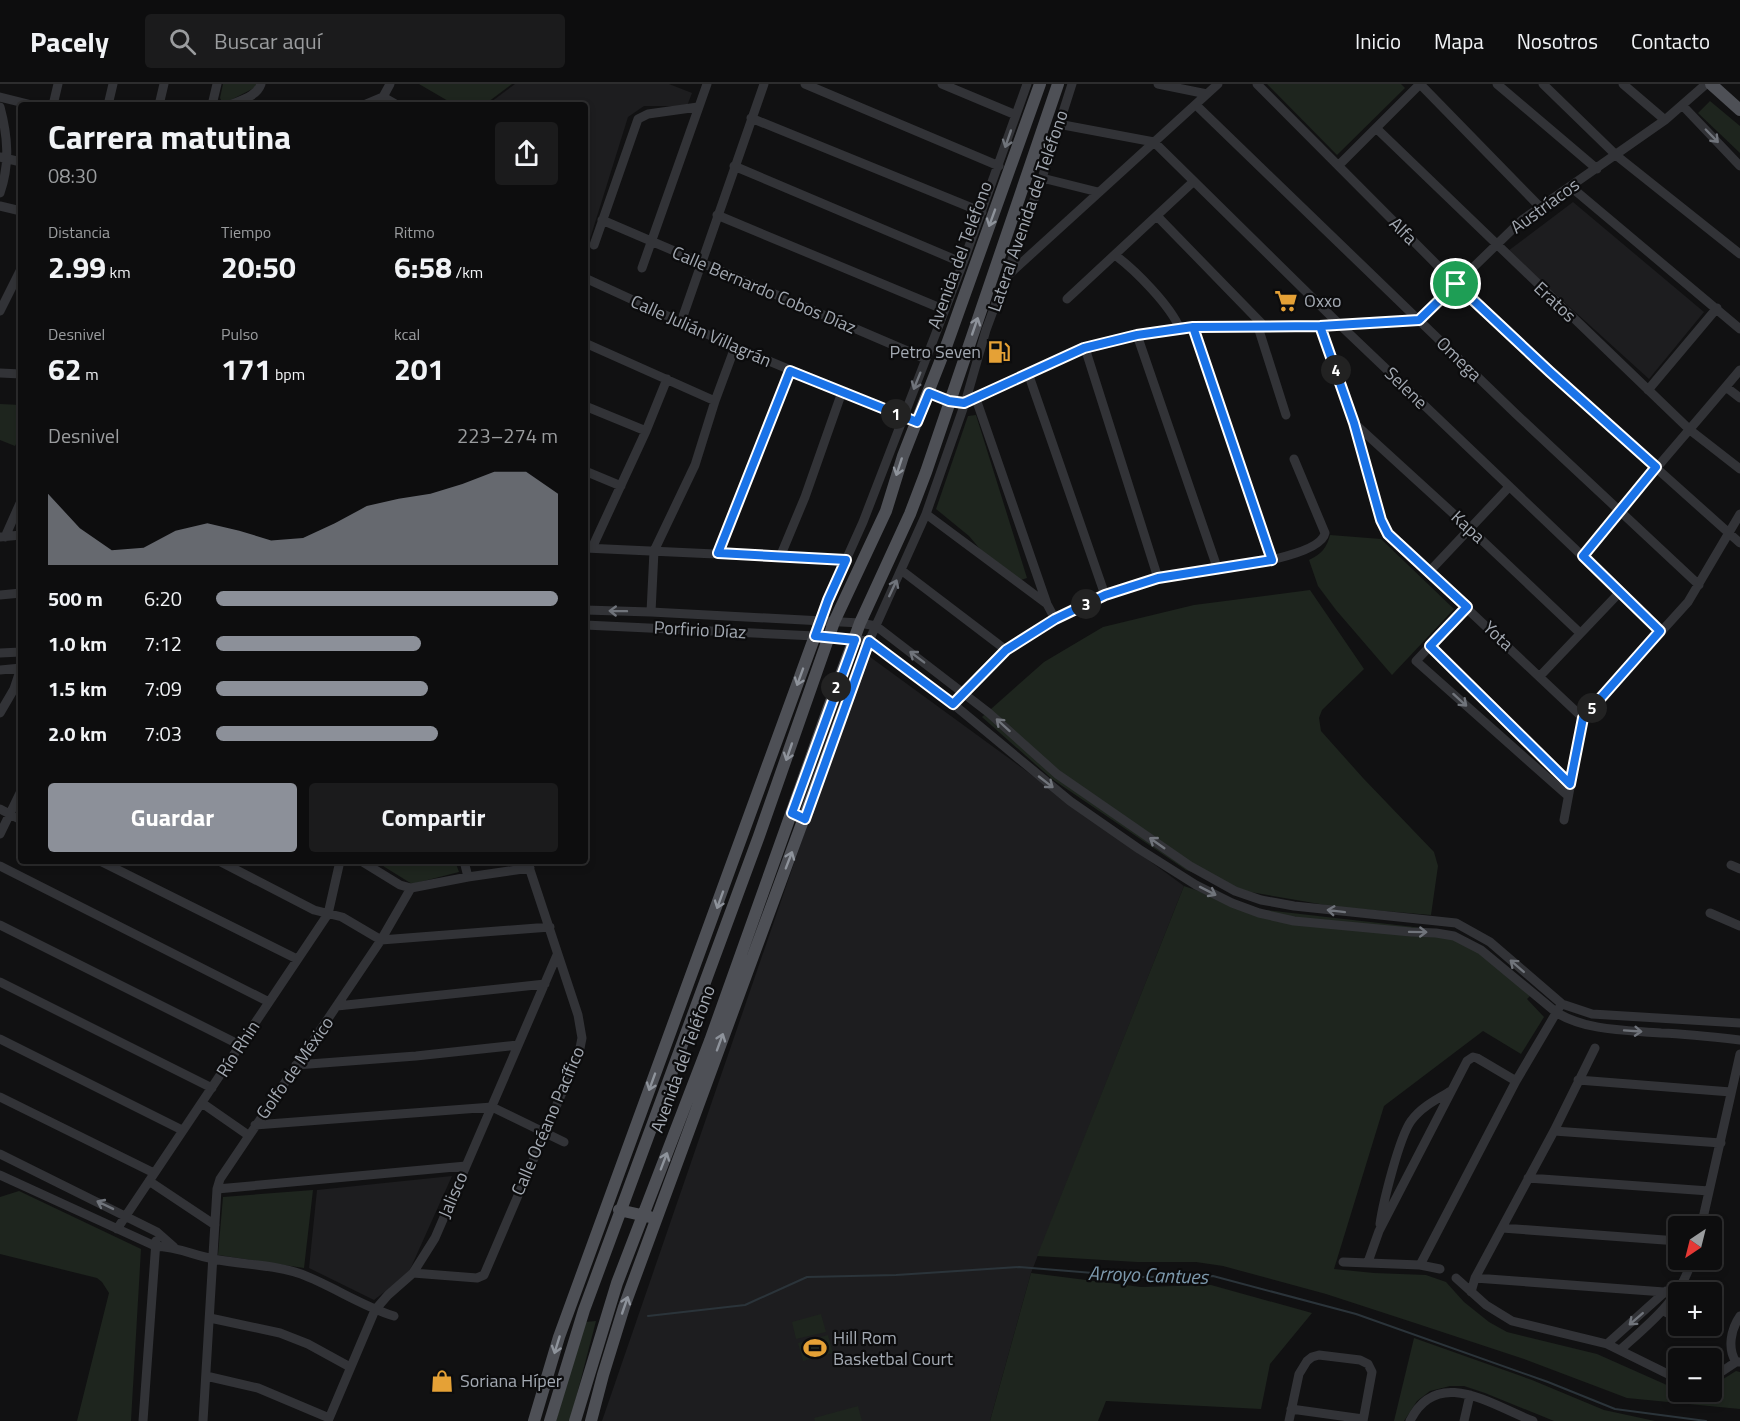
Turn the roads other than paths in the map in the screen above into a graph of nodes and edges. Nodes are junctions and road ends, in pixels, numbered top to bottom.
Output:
1 (58, 84) edge
2 (113, 84) edge
3 (164, 84) edge
4 (217, 84) edge
5 (390, 84) edge
6 (707, 84) edge
7 (764, 84) edge
8 (805, 84) edge
9 (942, 84) edge
10 (1027, 84) edge
11 (1040, 84) edge
12 (1058, 84) edge
13 (1072, 84) edge
14 (1158, 84) edge
15 (1218, 84) edge
16 (1257, 84) edge
17 (1420, 84) edge
18 (1497, 84) edge
19 (1543, 84) edge
20 (1623, 84) edge
21 (1706, 84) edge
22 (1711, 84) edge
23 (260, 88) edge
24 (1207, 94) junction
25 (0, 97) edge
26 (383, 97) junction
27 (20, 102) edge
28 (54, 102) edge
29 (109, 102) edge
30 (160, 102) edge
31 (213, 102) edge
32 (235, 102) edge
33 (371, 102) edge
34 (392, 102) edge
35 (1196, 105) junction
36 (1683, 106) junction
37 (0, 107) edge
38 (698, 107) junction
39 (1740, 110) edge
40 (1016, 115) junction
41 (751, 118) junction
42 (1665, 120) junction
43 (1058, 124) junction
44 (1376, 128) junction
45 (1154, 142) junction
46 (1617, 156) junction
47 (4, 158) edge
48 (1339, 165) junction
49 (734, 166) junction
50 (999, 166) junction
51 (1740, 166) edge
52 (1597, 169) junction
53 (1041, 178) junction
54 (1194, 181) junction
55 (1571, 187) junction
56 (1098, 192) junction
57 (0, 193) edge
58 (0, 206) edge
59 (1540, 207) junction
60 (18, 210) edge
61 (982, 212) junction
62 (717, 216) junction
63 (1156, 216) junction
64 (602, 220) junction
65 (652, 242) junction
66 (977, 244) junction
67 (594, 245) dead end
68 (1495, 245) junction
69 (1740, 254) edge
70 (1115, 255) junction
71 (701, 263) junction
72 (963, 264) junction
73 (642, 268) dead end
74 (18, 275) edge
75 (588, 279) edge
76 (1004, 279) junction
77 (1456, 284) junction
78 (1067, 299) dead end
79 (1716, 308) junction
80 (945, 310) junction
81 (0, 311) edge
82 (1419, 320) junction
83 (681, 322) junction
84 (1339, 324) junction
85 (1320, 326) junction
86 (1193, 327) junction
87 (1261, 327) junction
88 (1180, 329) junction
89 (1740, 329) edge
90 (1137, 335) junction
91 (588, 344) edge
92 (735, 347) junction
93 (1084, 348) junction
94 (926, 359) junction
95 (1740, 370) edge
96 (790, 371) junction
97 (0, 373) edge
98 (1028, 373) junction
99 (18, 374) edge
100 (667, 379) junction
101 (1726, 387) junction
102 (1648, 390) junction
103 (842, 392) junction
104 (929, 393) junction
105 (1740, 398) edge
106 (976, 399) junction
107 (715, 401) junction
108 (949, 401) junction
109 (964, 403) junction
110 (588, 407) edge
111 (1286, 415) dead end
112 (903, 417) junction
113 (917, 422) junction
114 (1354, 423) junction
115 (1690, 430) junction
116 (646, 431) junction
117 (1294, 459) dead end
118 (1656, 467) junction
119 (1740, 470) edge
120 (588, 472) edge
121 (621, 486) junction
122 (1509, 487) junction
123 (18, 507) edge
124 (1619, 511) junction
125 (926, 514) junction
126 (1740, 514) edge
127 (1469, 528) junction
128 (1728, 532) junction
129 (18, 536) edge
130 (2, 537) edge
131 (1740, 543) edge
132 (589, 548) edge
133 (654, 551) junction
134 (718, 553) junction
135 (1583, 556) junction
136 (780, 557) junction
137 (846, 560) junction
138 (1272, 560) junction
139 (901, 570) junction
140 (1218, 570) junction
141 (1428, 573) junction
142 (1158, 578) junction
143 (1699, 585) junction
144 (1620, 592) junction
145 (18, 593) edge
146 (0, 595) edge
147 (1105, 595) junction
148 (1047, 604) junction
149 (1467, 607) junction
150 (588, 610) edge
151 (651, 612) junction
152 (1055, 619) junction
153 (820, 622) junction
154 (834, 622) junction
155 (860, 623) junction
156 (588, 625) edge
157 (876, 626) junction
158 (1660, 631) junction
159 (1580, 633) junction
160 (815, 636) junction
161 (829, 637) junction
162 (855, 640) junction
163 (869, 641) junction
164 (1430, 646) junction
165 (1006, 650) junction
166 (18, 652) edge
167 (0, 653) edge
168 (18, 668) edge
169 (0, 669) edge
170 (1540, 676) junction
171 (18, 677) edge
172 (964, 693) junction
173 (953, 704) junction
174 (0, 713) edge
175 (1583, 718) junction
176 (1570, 784) junction
177 (1568, 796) junction
178 (18, 797) edge
179 (0, 809) edge
180 (792, 813) junction
181 (10, 814) junction
182 (18, 818) edge
183 (805, 819) junction
184 (1564, 820) dead end
185 (0, 834) edge
186 (734, 861) junction
187 (106, 864) edge
188 (225, 864) edge
189 (339, 864) edge
190 (366, 864) edge
191 (465, 864) edge
192 (528, 865) edge
193 (0, 866) edge
194 (748, 866) junction
195 (468, 876) junction
196 (411, 888) junction
197 (1710, 913) dead end
198 (328, 914) junction
199 (0, 925) edge
200 (1740, 926) edge
201 (550, 927) junction
202 (381, 940) junction
203 (557, 955) junction
204 (297, 959) junction
205 (0, 982) edge
206 (545, 984) junction
207 (269, 1002) junction
208 (1562, 1004) junction
209 (338, 1006) junction
210 (1557, 1013) junction
211 (1612, 1016) junction
212 (1740, 1023) edge
213 (1609, 1029) junction
214 (0, 1039) edge
215 (1740, 1040) edge
216 (240, 1045) junction
217 (518, 1045) junction
218 (1595, 1048) dead end
219 (1740, 1054) edge
220 (296, 1065) junction
221 (1578, 1080) junction
222 (1516, 1081) junction
223 (212, 1088) junction
224 (1452, 1090) junction
225 (1731, 1092) junction
226 (0, 1097) edge
227 (202, 1103) junction
228 (492, 1107) junction
229 (255, 1125) junction
230 (182, 1130) junction
231 (1554, 1131) junction
232 (543, 1132) junction
233 (248, 1135) junction
234 (564, 1142) dead end
235 (1721, 1143) junction
236 (0, 1155) edge
237 (466, 1166) junction
238 (0, 1175) edge
239 (151, 1177) junction
240 (1528, 1178) junction
241 (13, 1182) junction
242 (0, 1185) edge
243 (217, 1189) junction
244 (1708, 1191) junction
245 (619, 1210) junction
246 (126, 1215) junction
247 (643, 1216) junction
248 (1703, 1216) edge
249 (657, 1218) junction
250 (215, 1225) junction
251 (1502, 1228) junction
252 (117, 1229) junction
253 (1379, 1231) junction
254 (157, 1232) junction
255 (1668, 1240) edge
256 (155, 1246) junction
257 (174, 1247) junction
258 (213, 1259) junction
259 (1343, 1262) dead end
260 (1368, 1262) junction
261 (1420, 1265) junction
262 (1440, 1269) dead end
263 (413, 1273) junction
264 (1456, 1278) dead end
265 (1475, 1278) junction
266 (579, 1283) junction
267 (592, 1289) junction
268 (1668, 1290) edge
269 (1471, 1292) junction
270 (1664, 1292) junction
271 (1668, 1293) edge
272 (1668, 1306) edge
273 (570, 1307) junction
274 (375, 1310) junction
275 (584, 1310) junction
276 (1664, 1311) junction
277 (1668, 1313) edge
278 (394, 1316) dead end
279 (1740, 1316) edge
280 (605, 1317) junction
281 (210, 1318) junction
282 (1607, 1344) junction
283 (1620, 1350) junction
284 (1738, 1362) edge
285 (350, 1367) junction
286 (1722, 1372) edge
287 (1668, 1374) edge
288 (206, 1376) junction
289 (1470, 1395) junction
290 (1291, 1409) junction
291 (1519, 1418) edge
292 (329, 1419) edge
293 (1363, 1420) edge
294 (143, 1421) edge
295 (203, 1421) edge
296 (534, 1421) edge
297 (550, 1421) edge
298 (575, 1421) edge
299 (591, 1421) edge
300 (1288, 1421) edge
301 (1410, 1421) edge
302 (1464, 1421) edge
303 (1533, 1421) edge

1 - 28 street
2 - 29 street
3 - 30 street
4 - 31 street
5 - 26 street
6 - 38 street
7 - 41 street
8 - 50 street
9 - 40 street
10 - 40 street
11 -> 66 main road, Avenida del Teléfono
108 -> 12 main road, Avenida del Teléfono
13 - 43 street, Lateral Avenida del Teléfono
14 - 24 street
15 - 24 street
16 - 48 street, Alfa
17 - 44 street
17 - 59 street
18 - 52 street
19 - 46 street
20 - 42 street
21 - 36 street, Austríacos
22 - 39 main road
23 - 32 street
24 - 35 street
25 - 27 street
26 - 33 street
26 - 34 street
35 - 45 street
35 - 82 street, Omega
36 - 42 street, Austríacos
36 -> 51 street
37 - 47 street
38 - 64 street
38 - 65 street
40 -> 50 street
41 - 49 street
41 - 61 street
42 - 46 street, Austríacos
43 - 45 street
43 - 53 street, Lateral Avenida del Teléfono
44 - 48 street
44 - 68 street, Eratos
45 - 54 street, Selene
45 - 56 street
46 - 52 street, Austríacos
46 - 69 street
47 - 57 street
48 - 77 street, Alfa
49 - 62 street
49 - 72 street
50 - 61 street
52 - 55 street, Austríacos
53 - 56 street
53 - 76 street, Lateral Avenida del Teléfono
54 - 63 street
54 - 84 street, Selene
55 - 59 street, Austríacos
55 - 79 street
56 - 76 street
58 - 60 street
59 - 68 street, Austríacos
61 - 66 street
62 - 71 street
62 - 80 street
63 - 70 street
63 - 87 street
64 - 65 street, Calle Bernardo Cobos Díaz
64 - 67 street
65 - 71 street, Calle Bernardo Cobos Díaz
65 - 73 street
66 - 72 street
66 - 104 main road, Avenida del Teléfono
68 - 77 street, Austríacos
68 - 102 street, Eratos
70 - 78 street
70 - 88 street
71 - 83 street
71 - 94 street, Calle Bernardo Cobos Díaz
72 - 80 street
74 - 81 street
75 - 83 street, Calle Julián Villagrán
76 - 109 street, Lateral Avenida del Teléfono
77 - 82 street, Austríacos
77 - 118 street, Alfa
79 - 89 street
79 - 102 street
80 - 94 street
82 - 84 street
82 - 124 street, Omega
83 - 92 street, Calle Julián Villagrán
84 - 85 street
84 - 122 street, Selene
85 - 87 street
85 - 114 street, Yota
86 - 87 street
86 - 88 street
86 - 138 street
87 - 111 street
88 - 90 street
90 - 93 street
90 - 140 street
91 - 100 street
92 - 96 street, Calle Julián Villagrán
92 - 107 street
93 - 98 street
93 - 142 street
94 -> 112 street
95 - 101 street
96 - 103 street, Calle Julián Villagrán
96 - 134 street
97 - 99 street
98 - 106 street
98 - 147 street
100 - 107 street
100 - 116 street
101 - 105 street
101 - 115 street
102 - 115 street, Eratos
103 - 112 street, Calle Julián Villagrán
103 - 136 street
104 - 108 street
104 - 113 main road, Avenida del Teléfono
106 - 109 street
106 - 148 street
107 - 133 street
108 - 109 street
108 - 155 main road, Avenida del Teléfono
109 - 125 street, Lateral Avenida del Teléfono
110 - 116 street
112 - 113 street, Calle Julián Villagrán
112 - 137 street
113 -> 154 main road, Avenida del Teléfono
114 - 127 street, Kapa
114 - 141 street, Yota
115 - 118 street
115 - 119 street, Eratos
116 - 121 street
117 - 138 street
118 - 124 street
118 - 128 street, Alfa
120 - 121 street
121 - 132 street
122 - 127 street
122 - 135 street, Selene
123 - 130 street
124 - 135 street
124 - 143 street, Omega
125 - 139 street, Lateral Avenida del Teléfono
125 - 148 street
126 - 128 street
127 - 141 street
127 - 159 street, Kapa
128 - 131 street, Alfa
128 - 143 street
129 - 130 street
132 - 133 street
133 - 134 street
133 - 151 street
134 - 136 street
135 - 144 street, Selene
136 - 137 street
137 - 153 street
138 - 140 street
157 -> 139 street, Lateral Avenida del Teléfono
139 - 165 street
140 - 142 street
141 - 149 street, Yota
142 - 147 street
143 - 158 street
144 - 158 street, Selene
144 - 159 street
145 - 146 street
147 - 152 street
148 - 152 street
149 - 164 street
149 - 170 street, Yota
151 -> 150 street
151 - 153 street
152 - 165 street
153 - 154 street
153 - 160 main road
154 - 155 street
154 - 161 main road, Avenida del Teléfono
155 - 157 street
155 - 162 main road, Avenida del Teléfono
156 - 160 street, Porfirio Díaz
157 - 163 street, Lateral Avenida del Teléfono
172 -> 157 street
158 - 175 street
159 - 170 street
160 - 161 street, Porfirio Díaz
160 -> 186 main road
161 - 162 street, Porfirio Díaz
161 -> 194 main road, Avenida del Teléfono
162 - 163 street, Porfirio Díaz
162 - 180 main road, Avenida del Teléfono
163 - 173 street
163 - 183 main road
164 - 176 street
164 -> 177 street
165 - 172 street
166 - 167 street
168 - 169 street
170 - 175 street, Yota
171 - 174 street
172 - 173 street
208 -> 172 street
173 -> 210 street
175 - 176 street
176 - 177 street
177 - 184 street
178 - 181 street
179 - 181 street
180 - 183 main road
247 -> 180 main road, Avenida del Teléfono
181 - 182 street
181 - 185 street
249 -> 183 main road
186 - 194 main road
186 -> 266 main road
187 - 204 street
188 - 198 street
189 - 198 street, Río Rhin
190 - 196 street
191 - 195 street
192 - 195 street
192 - 201 street, Calle Océano Pacífico
193 - 207 street
194 - 245 main road, Avenida del Teléfono
195 - 196 street
196 - 202 street, Golfo de México
197 - 200 street
198 - 202 street
198 - 204 street, Río Rhin
199 - 216 street
201 - 202 street
201 - 203 street, Calle Océano Pacífico
202 - 209 street, Golfo de México
203 - 206 street, Jalisco
203 - 232 street, Calle Océano Pacífico
204 - 207 street, Río Rhin
205 - 223 street
206 - 209 street
206 - 217 street, Jalisco
207 - 216 street, Río Rhin
208 - 210 street
208 - 211 street
209 - 220 street, Golfo de México
210 - 213 street
210 - 222 street
211 - 212 street
211 - 213 street
213 -> 215 street
214 - 230 street
216 - 223 street, Río Rhin
217 - 220 street
217 - 228 street, Jalisco
218 - 221 street
219 - 225 street
220 - 229 street, Golfo de México
221 - 225 street
221 - 231 street
222 - 224 street
222 - 261 street
223 - 227 street, Río Rhin
224 - 253 street
224 - 253 street
225 - 235 street
226 - 239 street
227 - 230 street, Río Rhin
227 - 233 street
228 - 229 street
228 - 232 street
228 - 237 street, Jalisco
229 - 233 street, Golfo de México
230 - 239 street, Río Rhin
231 - 235 street
231 - 240 street
232 - 234 street
232 - 263 street, Calle Océano Pacífico
233 - 243 street, Golfo de México
235 - 244 street
246 -> 236 street
237 - 243 street
237 - 263 street, Jalisco
238 - 241 street
239 - 246 street, Río Rhin
239 - 250 street
240 - 244 street
240 - 251 street
241 - 242 street
241 - 252 street
243 - 250 street, Golfo de México
244 - 248 street
245 - 247 main road
245 - 267 main road
246 - 252 street, Río Rhin
246 - 254 street
247 - 249 main road
247 - 280 main road, Avenida del Teléfono
299 -> 249 main road
250 - 258 street, Golfo de México
251 - 255 street
251 - 265 street
252 - 256 street
253 - 260 street
254 - 256 street
254 - 257 street
256 - 257 street
256 - 294 street
257 - 258 street
258 - 274 street
258 - 281 street, Golfo de México
259 - 260 street
260 - 261 street
261 - 262 street
263 - 274 street, Jalisco
264 - 269 street
265 - 269 street
265 - 270 street
266 - 267 main road
266 - 273 main road
267 - 275 main road
268 - 270 street
269 - 282 street
270 - 271 street
270 -> 282 street
272 - 276 street
273 - 275 main road
273 -> 296 main road
274 - 278 street
274 - 285 street, Jalisco
275 - 280 main road
275 - 297 main road
276 - 277 street
276 - 283 street
279 - 284 street
280 - 298 main road, Avenida del Teléfono
281 - 285 street
281 - 288 street, Golfo de México
282 - 283 street
283 - 287 street
284 - 286 street
285 - 292 street, Jalisco
288 - 292 street
288 - 295 street, Golfo de México
289 - 291 street
289 - 301 street
289 - 302 street
290 - 293 street
290 - 293 street
290 - 300 street
291 - 303 street

